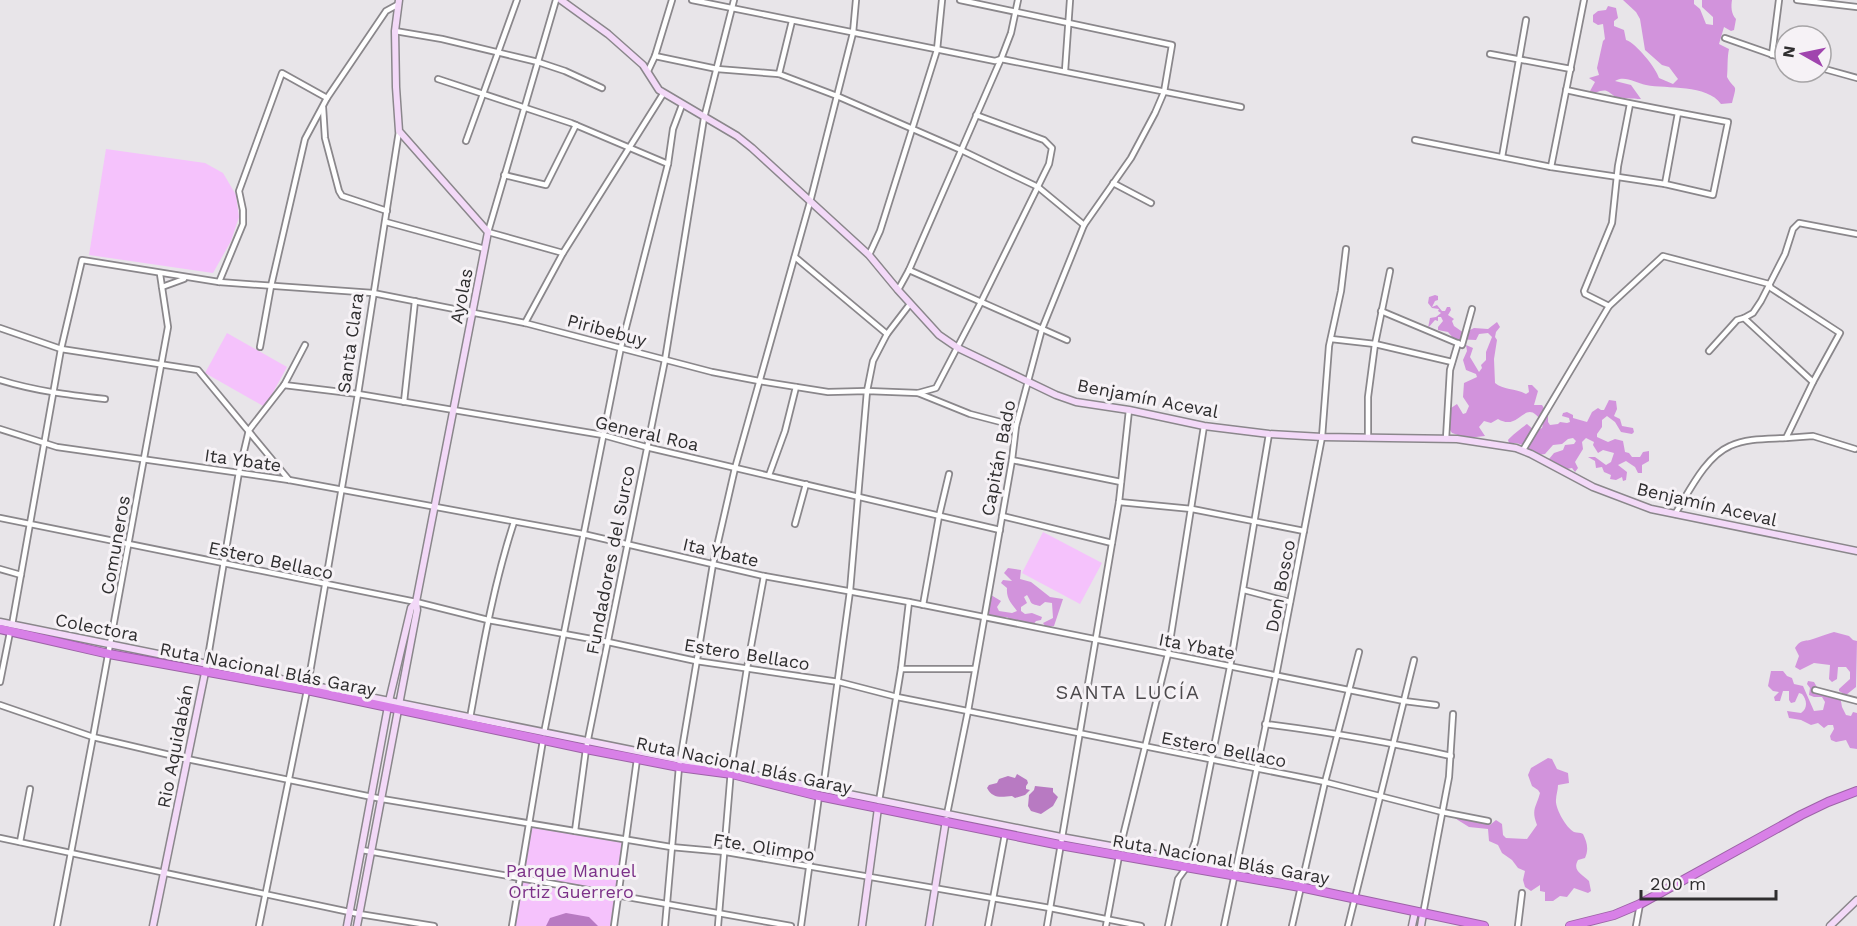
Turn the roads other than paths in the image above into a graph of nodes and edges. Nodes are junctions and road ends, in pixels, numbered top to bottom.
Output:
1 (517, 0) edge
2 (556, 0) edge
3 (561, 0) edge
4 (672, 0) edge
5 (692, 0) edge
6 (734, 0) edge
7 (856, 0) edge
8 (942, 0) edge
9 (960, 0) edge
10 (1018, 0) edge
11 (1070, 0) edge
12 (1584, 0) edge
13 (1779, 0) edge
14 (1797, 0) edge
15 (1805, 0) edge
16 (398, 2) edge
17 (1857, 7) edge
18 (733, 9) junction
19 (1016, 12) junction
20 (1526, 20) dead end
21 (792, 21) junction
22 (1068, 22) junction
23 (395, 30) junction
24 (853, 33) junction
25 (1725, 38) dead end
26 (937, 50) junction
27 (498, 53) junction
28 (1490, 54) dead end
29 (1772, 55) joint
30 (655, 56) junction
31 (1001, 59) junction
32 (1521, 59) junction
33 (538, 62) junction
34 (717, 69) junction
35 (1571, 69) junction
36 (648, 71) junction
37 (1065, 71) junction
38 (1833, 71) edge
39 (779, 74) junction
40 (1857, 78) edge
41 (438, 79) dead end
42 (602, 88) dead end
43 (1566, 90) junction
44 (1164, 92) junction
45 (482, 93) junction
46 (663, 94) junction
47 (837, 96) junction
48 (327, 98) junction
49 (1630, 104) junction
50 (682, 105) junction
51 (323, 107) junction
52 (524, 107) junction
53 (1241, 107) dead end
54 (1678, 113) junction
55 (976, 115) junction
56 (704, 118) junction
57 (576, 125) junction
58 (912, 128) junction
59 (399, 130) junction
60 (1415, 140) dead end
61 (466, 141) dead end
62 (630, 147) junction
63 (962, 150) junction
64 (1502, 157) junction
65 (668, 164) junction
66 (1551, 167) junction
67 (504, 175) junction
68 (1616, 176) junction
69 (1113, 183) junction
70 (1665, 184) junction
71 (1038, 188) junction
72 (810, 202) junction
73 (1151, 203) dead end
74 (387, 211) junction
75 (386, 222) junction
76 (1084, 225) junction
77 (488, 232) junction
78 (1857, 234) edge
79 (485, 249) junction
80 (1346, 249) dead end
81 (563, 253) junction
82 (868, 255) junction
83 (795, 257) junction
84 (909, 270) junction
85 (1390, 271) dead end
86 (160, 274) junction
87 (187, 278) junction
88 (219, 282) junction
89 (1769, 284) junction
90 (271, 286) junction
91 (162, 287) junction
92 (898, 290) junction
93 (372, 293) junction
94 (415, 301) junction
95 (981, 302) junction
96 (910, 304) junction
97 (1609, 306) junction
98 (1472, 309) dead end
99 (1381, 311) junction
100 (473, 312) junction
101 (1754, 313) junction
102 (1744, 318) junction
103 (525, 323) junction
104 (1753, 326) junction
105 (0, 328) edge
106 (1042, 329) junction
107 (887, 334) junction
108 (1331, 339) junction
109 (1067, 340) dead end
110 (1374, 344) junction
111 (1458, 344) junction
112 (305, 345) dead end
113 (260, 347) dead end
114 (621, 347) junction
115 (958, 348) junction
116 (61, 349) junction
117 (1709, 351) dead end
118 (664, 360) junction
119 (1452, 362) junction
120 (160, 364) junction
121 (0, 381) edge
122 (759, 381) junction
123 (1029, 382) junction
124 (1813, 382) junction
125 (284, 385) junction
126 (796, 387) junction
127 (936, 388) junction
128 (867, 391) junction
129 (53, 393) junction
130 (918, 393) junction
131 (358, 394) junction
132 (105, 399) dead end
133 (936, 401) junction
134 (404, 402) junction
135 (454, 410) junction
136 (1129, 410) junction
137 (1016, 426) junction
138 (1204, 426) junction
139 (0, 429) edge
140 (249, 430) junction
141 (1269, 434) junction
142 (603, 435) junction
143 (1322, 437) junction
144 (1368, 438) junction
145 (1786, 438) junction
146 (1446, 439) junction
147 (45, 442) junction
148 (646, 447) junction
149 (1856, 448) edge
150 (1523, 450) junction
151 (145, 459) junction
152 (1012, 460) junction
153 (735, 468) junction
154 (239, 472) junction
155 (949, 474) dead end
156 (769, 475) junction
157 (289, 480) junction
158 (1121, 482) junction
159 (806, 484) junction
160 (342, 489) junction
161 (859, 496) junction
162 (1119, 502) junction
163 (435, 508) junction
164 (1192, 509) junction
165 (1675, 514) junction
166 (939, 516) junction
167 (1002, 516) junction
168 (0, 518) edge
169 (1254, 520) junction
170 (514, 522) junction
171 (30, 524) junction
172 (795, 524) dead end
173 (1000, 530) junction
174 (1304, 531) junction
175 (583, 534) junction
176 (1112, 543) junction
177 (129, 544) junction
178 (627, 544) junction
179 (1857, 551) edge
180 (224, 564) junction
181 (713, 564) junction
182 (0, 569) edge
183 (21, 574) junction
184 (764, 576) junction
185 (325, 585) junction
186 (1244, 590) junction
187 (850, 591) junction
188 (416, 602) junction
189 (909, 602) junction
190 (1290, 602) junction
191 (923, 605) junction
192 (984, 619) junction
193 (488, 621) junction
194 (0, 622) edge
195 (11, 628) junction
196 (0, 629) edge
197 (564, 634) junction
198 (1095, 640) junction
199 (608, 642) junction
200 (109, 650) junction
201 (1359, 652) dead end
202 (1168, 654) junction
203 (1414, 660) dead end
204 (696, 661) junction
205 (206, 666) junction
206 (1230, 667) junction
207 (747, 668) junction
208 (901, 669) junction
209 (975, 669) junction
210 (1276, 676) junction
211 (0, 682) edge
212 (839, 682) junction
213 (307, 687) junction
214 (1348, 690) junction
215 (1815, 690) dead end
216 (897, 697) junction
217 (1404, 701) junction
218 (1857, 701) edge
219 (0, 705) edge
220 (388, 705) junction
221 (1436, 705) dead end
222 (399, 707) junction
223 (968, 711) junction
224 (1453, 714) dead end
225 (470, 718) junction
226 (1265, 723) junction
227 (1079, 733) junction
228 (1337, 733) junction
229 (543, 736) junction
230 (93, 737) junction
231 (1393, 743) junction
232 (586, 745) junction
233 (1146, 748) junction
234 (1451, 756) junction
235 (637, 758) junction
236 (187, 759) junction
237 (1211, 761) junction
238 (679, 764) junction
239 (1256, 768) junction
240 (732, 772) junction
241 (288, 780) junction
242 (1325, 782) junction
243 (30, 789) dead end
244 (1857, 791) edge
245 (821, 792) junction
246 (1380, 795) junction
247 (372, 797) junction
248 (382, 800) junction
249 (879, 804) junction
250 (1442, 812) junction
251 (946, 818) junction
252 (1488, 821) dead end
253 (530, 824) junction
254 (575, 831) junction
255 (1005, 833) junction
256 (0, 838) edge
257 (625, 840) junction
258 (1060, 841) junction
259 (20, 842) junction
260 (671, 847) junction
261 (362, 850) junction
262 (372, 851) junction
263 (71, 852) junction
264 (726, 852) junction
265 (1120, 852) junction
266 (1187, 864) junction
267 (810, 868) junction
268 (165, 873) junction
269 (1233, 876) junction
270 (868, 877) junction
271 (520, 879) junction
272 (1300, 887) junction
273 (936, 889) junction
274 (1522, 892) dead end
275 (265, 895) junction
276 (618, 895) junction
277 (993, 898) junction
278 (1353, 900) junction
279 (1426, 900) junction
280 (1857, 900) edge
281 (1640, 904) junction
282 (667, 905) junction
283 (1050, 908) junction
284 (349, 912) junction
285 (719, 912) junction
286 (1419, 913) junction
287 (359, 914) junction
288 (1107, 919) junction
289 (57, 926) edge
290 (153, 926) edge
291 (259, 926) edge
292 (346, 926) edge
293 (357, 926) edge
294 (434, 926) edge
295 (512, 926) edge
296 (614, 926) edge
297 (665, 926) edge
298 (718, 926) edge
299 (791, 926) edge
300 (801, 926) edge
301 (862, 926) edge
302 (929, 926) edge
303 (988, 926) edge
304 (1047, 926) edge
305 (1106, 926) edge
306 (1141, 926) edge
307 (1168, 926) edge
308 (1224, 926) edge
309 (1292, 926) edge
310 (1348, 926) edge
311 (1412, 926) edge
312 (1421, 926) edge
313 (1484, 926) edge
314 (1518, 926) edge
315 (1570, 926) edge
316 (1636, 926) edge
317 (1830, 926) edge

1 - 27 street
2 - 33 street, Ayolas
3 - 36 street, Benjamín Aceval
4 - 30 street
5 - 18 street
6 - 18 street, Fundadores del Surco
7 - 24 street
8 - 26 street
9 - 19 street
10 - 19 street
11 - 22 street
12 - 35 street
13 - 29 street
14 - 15 street
15 - 17 street
16 - 23 street, Santa Clara
16 - 48 street
18 - 21 street
18 - 34 street, Fundadores del Surco
19 - 22 street
19 - 31 street
20 - 32 street
21 - 24 street
21 - 39 street
22 - 37 street
22 - 44 street, Capitán Bado
23 - 27 street
23 - 59 street, Santa Clara
24 - 26 street
24 - 47 street
25 - 29 street
26 - 31 street
26 - 58 street
27 - 33 street
27 - 45 street
28 - 32 street
30 - 34 street
30 - 36 street
31 - 37 street
31 - 55 street
32 - 35 street
32 - 64 street
33 - 42 street
33 - 52 street, Ayolas
34 - 39 street
34 - 56 street, Fundadores del Surco
35 - 43 street
36 - 46 street, Benjamín Aceval
37 - 44 street
38 - 40 street
39 - 47 street
41 - 45 street
43 - 49 street
43 - 66 street
44 - 53 street
44 - 69 street, Capitán Bado
45 - 52 street
45 - 61 street
46 - 50 street, Benjamín Aceval
46 - 62 street
47 - 58 street
47 - 72 street
48 - 51 street
48 - 88 street
49 - 54 street
49 - 68 street
50 - 56 street, Benjamín Aceval
50 - 65 street
51 - 74 street
51 - 90 street
52 - 57 street
52 - 67 street, Ayolas
54 - 70 street
54 - 70 street
55 - 63 street
55 - 71 street
56 - 72 street, Benjamín Aceval
56 - 118 street, Fundadores del Surco
57 - 62 street
57 - 67 street
58 - 63 street
58 - 82 street
59 - 74 street, Santa Clara
59 - 77 street
60 - 64 street
62 - 65 street
62 - 81 street
63 - 71 street
63 - 84 street
64 - 66 street
65 - 114 street
66 - 68 street
67 - 77 street, Ayolas
68 - 70 street
68 - 97 street
69 - 73 street
69 - 76 street, Capitán Bado
71 - 76 street
71 - 95 street
72 - 82 street, Benjamín Aceval
72 - 83 street
74 - 75 street, Santa Clara
75 - 79 street
75 - 93 street, Santa Clara
76 - 106 street, Capitán Bado
77 - 79 street, Ayolas
77 - 81 street
78 - 89 street
79 - 100 street, Ayolas
80 - 108 street, Don Bosco
81 - 103 street
82 - 92 street, Benjamín Aceval
83 - 107 street
83 - 122 street
84 - 92 street
84 - 95 street
85 - 99 street
86 - 87 street, Piribebuy
86 - 91 street, Comuneros
86 - 116 street, Piribebuy
87 - 88 street, Piribebuy
87 - 91 street, Piribebuy
88 - 90 street, Piribebuy
89 - 97 street
89 - 101 street
89 - 124 street
90 - 93 street, Piribebuy
90 - 113 street
91 - 120 street, Comuneros
92 - 96 street, Benjamín Aceval
93 - 94 street, Piribebuy
93 - 131 street, Santa Clara
94 - 100 street, Piribebuy
94 - 134 street
95 - 106 street
95 - 115 street
96 - 107 street
96 - 115 street, Benjamín Aceval
97 - 150 street
98 - 111 street
99 - 110 street
99 - 111 street
100 - 103 street, Piribebuy
100 - 135 street, Ayolas
101 - 102 street
101 - 104 street
102 - 104 street
102 - 117 street
103 - 114 street, Piribebuy
104 - 124 street
105 - 116 street
106 - 109 street
106 - 123 street, Capitán Bado
107 - 128 street
108 - 110 street
108 - 143 street, Don Bosco
110 - 119 street
110 - 144 street
111 - 119 street
112 - 125 street
114 - 118 street, Piribebuy
114 - 142 street
115 - 123 street, Benjamín Aceval
115 - 127 street
116 - 120 street
116 - 129 street
118 - 122 street, Piribebuy
118 - 148 street, Fundadores del Surco
119 - 146 street
120 - 140 street
120 - 151 street, Comuneros
121 - 129 street
122 - 126 street, Piribebuy
122 - 153 street
123 - 136 street, Benjamín Aceval
123 - 137 street, Capitán Bado
124 - 145 street
125 - 131 street, General Roa
125 - 140 street
126 - 128 street, Piribebuy
126 - 156 street
127 - 130 street
127 - 133 street
128 - 130 street, Piribebuy
128 - 161 street
129 - 132 street
129 - 147 street
130 - 133 street, Piribebuy
131 - 134 street, General Roa
131 - 160 street, Santa Clara
133 - 137 street, Piribebuy
134 - 135 street, General Roa
135 - 142 street, General Roa
135 - 163 street, Ayolas
136 - 138 street, Benjamín Aceval
136 - 158 street
137 - 152 street, Capitán Bado
138 - 141 street, Benjamín Aceval
138 - 164 street
139 - 147 street, Ita Ybate
140 - 154 street, Rio Aquidabán
140 - 157 street
141 - 143 street, Benjamín Aceval
141 - 169 street
142 - 148 street, General Roa
142 - 175 street
143 - 144 street, Benjamín Aceval
143 - 174 street, Don Bosco
144 - 146 street, Benjamín Aceval
145 - 149 street
145 - 165 street
146 - 150 street, Benjamín Aceval
147 - 151 street, Ita Ybate
147 - 171 street
148 - 153 street, General Roa
148 - 178 street, Fundadores del Surco
150 - 165 street, Benjamín Aceval
151 - 154 street, Ita Ybate
151 - 177 street, Comuneros
152 - 158 street
152 - 167 street, Capitán Bado
153 - 156 street, General Roa
153 - 181 street
154 - 157 street, Ita Ybate
154 - 180 street, Rio Aquidabán
155 - 166 street
156 - 159 street, General Roa
157 - 160 street, Ita Ybate
158 - 162 street
159 - 161 street, General Roa
159 - 172 street
160 - 163 street, Ita Ybate
160 - 185 street, Santa Clara
161 - 166 street, General Roa
161 - 187 street
162 - 164 street
162 - 176 street
163 - 170 street, Ita Ybate
163 - 188 street, Ayolas
164 - 169 street
164 - 202 street
165 - 179 street, Benjamín Aceval
166 - 173 street, General Roa
166 - 191 street
167 - 173 street, Capitán Bado
167 - 176 street
168 - 171 street, Estero Bellaco
169 - 174 street
169 - 186 street
170 - 175 street, Ita Ybate
170 - 193 street
171 - 177 street, Estero Bellaco
171 - 183 street
173 - 192 street, Capitán Bado
174 - 190 street, Don Bosco
175 - 178 street, Ita Ybate
175 - 197 street
176 - 198 street
177 - 180 street, Estero Bellaco
177 - 200 street, Comuneros
178 - 181 street, Ita Ybate
178 - 199 street, Fundadores del Surco
180 - 185 street, Estero Bellaco
180 - 205 street, Rio Aquidabán
181 - 184 street, Ita Ybate
181 - 204 street
182 - 183 street
183 - 195 street
184 - 187 street, Ita Ybate
184 - 207 street
185 - 188 street, Estero Bellaco
185 - 213 street, Santa Clara
186 - 190 street
186 - 206 street
187 - 189 street, Ita Ybate
187 - 212 street
188 - 193 street, Estero Bellaco
188 - 220 street
188 - 222 street
189 - 191 street, Ita Ybate
189 - 208 street
190 - 210 street, Don Bosco
191 - 192 street, Ita Ybate
192 - 198 street, Ita Ybate
192 - 209 street, Capitán Bado
193 - 197 street, Estero Bellaco
193 - 225 street
194 - 195 street
195 - 196 highway, Ruta Nacional Blás Garay
195 - 200 highway, Ruta Nacional Blás Garay
195 - 211 street
197 - 199 street, Estero Bellaco
197 - 229 street
198 - 202 street, Ita Ybate
198 - 227 street
199 - 204 street, Estero Bellaco
199 - 232 street, Fundadores del Surco
200 - 205 highway, Ruta Nacional Blás Garay
200 - 230 street, Comuneros
201 - 214 street
202 - 206 street, Ita Ybate
202 - 233 street
203 - 217 street
204 - 207 street, Estero Bellaco
204 - 238 street
205 - 213 highway, Ruta Nacional Blás Garay
205 - 236 street, Rio Aquidabán
206 - 210 street, Ita Ybate
206 - 237 street
207 - 212 street, Estero Bellaco
207 - 240 street
208 - 209 street
208 - 216 street
209 - 223 street, Capitán Bado
210 - 214 street, Ita Ybate
210 - 226 street, Don Bosco
212 - 216 street, Estero Bellaco
212 - 245 street
213 - 220 highway, Ruta Nacional Blás Garay
213 - 241 street, Santa Clara
214 - 217 street, Ita Ybate
214 - 228 street
215 - 218 street
216 - 223 street, Estero Bellaco
216 - 249 street
217 - 221 street, Ita Ybate
217 - 231 street
219 - 230 street, Fte. Olimpo
220 - 222 highway, Ruta Nacional Blás Garay
220 - 247 street
222 - 225 street
222 - 229 highway, Ruta Nacional Blás Garay
222 - 248 street
223 - 227 street, Estero Bellaco
223 - 251 street, Capitán Bado
224 - 234 street
225 - 229 street
226 - 228 street
226 - 239 street, Don Bosco
227 - 233 street, Estero Bellaco
227 - 258 street
228 - 231 street
228 - 242 street
229 - 232 highway, Ruta Nacional Blás Garay
229 - 253 street
230 - 236 street, Fte. Olimpo
230 - 263 street, Comuneros
231 - 234 street
231 - 246 street
232 - 235 highway, Ruta Nacional Blás Garay
232 - 238 street
232 - 254 street, Fundadores del Surco
233 - 237 street, Estero Bellaco
233 - 265 street
234 - 250 street
235 - 238 highway, Ruta Nacional Blás Garay
235 - 257 street
236 - 241 street, Fte. Olimpo
236 - 268 street, Rio Aquidabán
237 - 239 street, Estero Bellaco
237 - 266 street
238 - 240 highway, Ruta Nacional Blás Garay
238 - 260 street
239 - 242 street, Estero Bellaco
239 - 269 street, Don Bosco
240 - 245 highway, Ruta Nacional Blás Garay
240 - 264 street
241 - 247 street, Fte. Olimpo
241 - 275 street, Santa Clara
242 - 246 street, Estero Bellaco
242 - 272 street
243 - 259 street
244 - 281 highway
245 - 249 highway, Ruta Nacional Blás Garay
245 - 267 street
246 - 250 street, Estero Bellaco
246 - 278 street
247 - 248 street, Fte. Olimpo
247 - 261 street
248 - 253 street, Fte. Olimpo
248 - 262 street
249 - 251 highway, Ruta Nacional Blás Garay
249 - 270 street
250 - 252 street, Estero Bellaco
250 - 279 street
251 - 255 highway, Ruta Nacional Blás Garay
251 - 258 street
251 - 273 street
253 - 254 street, Fte. Olimpo
253 - 271 street
254 - 257 street, Fte. Olimpo
255 - 258 highway, Ruta Nacional Blás Garay
255 - 277 street
256 - 259 street
257 - 260 street, Fte. Olimpo
257 - 276 street
258 - 265 highway, Ruta Nacional Blás Garay
258 - 283 street
259 - 263 street
260 - 264 street, Fte. Olimpo
260 - 282 street
261 - 262 street
261 - 284 street
262 - 271 street
262 - 287 street
263 - 268 street
263 - 289 street, Comuneros
264 - 267 street, Fte. Olimpo
264 - 285 street
265 - 266 highway, Ruta Nacional Blás Garay
265 - 288 street
266 - 269 highway, Ruta Nacional Blás Garay
266 - 307 street
267 - 270 street, Fte. Olimpo
267 - 300 street
268 - 275 street
268 - 290 street, Rio Aquidabán
269 - 272 highway, Ruta Nacional Blás Garay
269 - 308 street, Don Bosco
270 - 273 street, Fte. Olimpo
270 - 301 street
271 - 276 street
271 - 295 street
272 - 278 highway, Ruta Nacional Blás Garay
272 - 309 street
273 - 277 street, Fte. Olimpo
273 - 302 street
274 - 314 street
275 - 284 street
275 - 291 street, Santa Clara
276 - 282 street
276 - 296 street
277 - 283 street, Fte. Olimpo
277 - 303 street
278 - 286 highway, Ruta Nacional Blás Garay
278 - 310 street
279 - 286 street
279 - 286 street
280 - 317 street
281 - 315 highway
281 - 316 street
282 - 285 street
282 - 297 street
283 - 288 street, Fte. Olimpo
283 - 304 street
284 - 287 street
284 - 292 street
285 - 298 street
285 - 299 street
286 - 311 street
286 - 312 street
286 - 313 highway, Ruta Nacional Blás Garay
287 - 293 street
287 - 294 street
288 - 305 street
288 - 306 street, Fte. Olimpo

